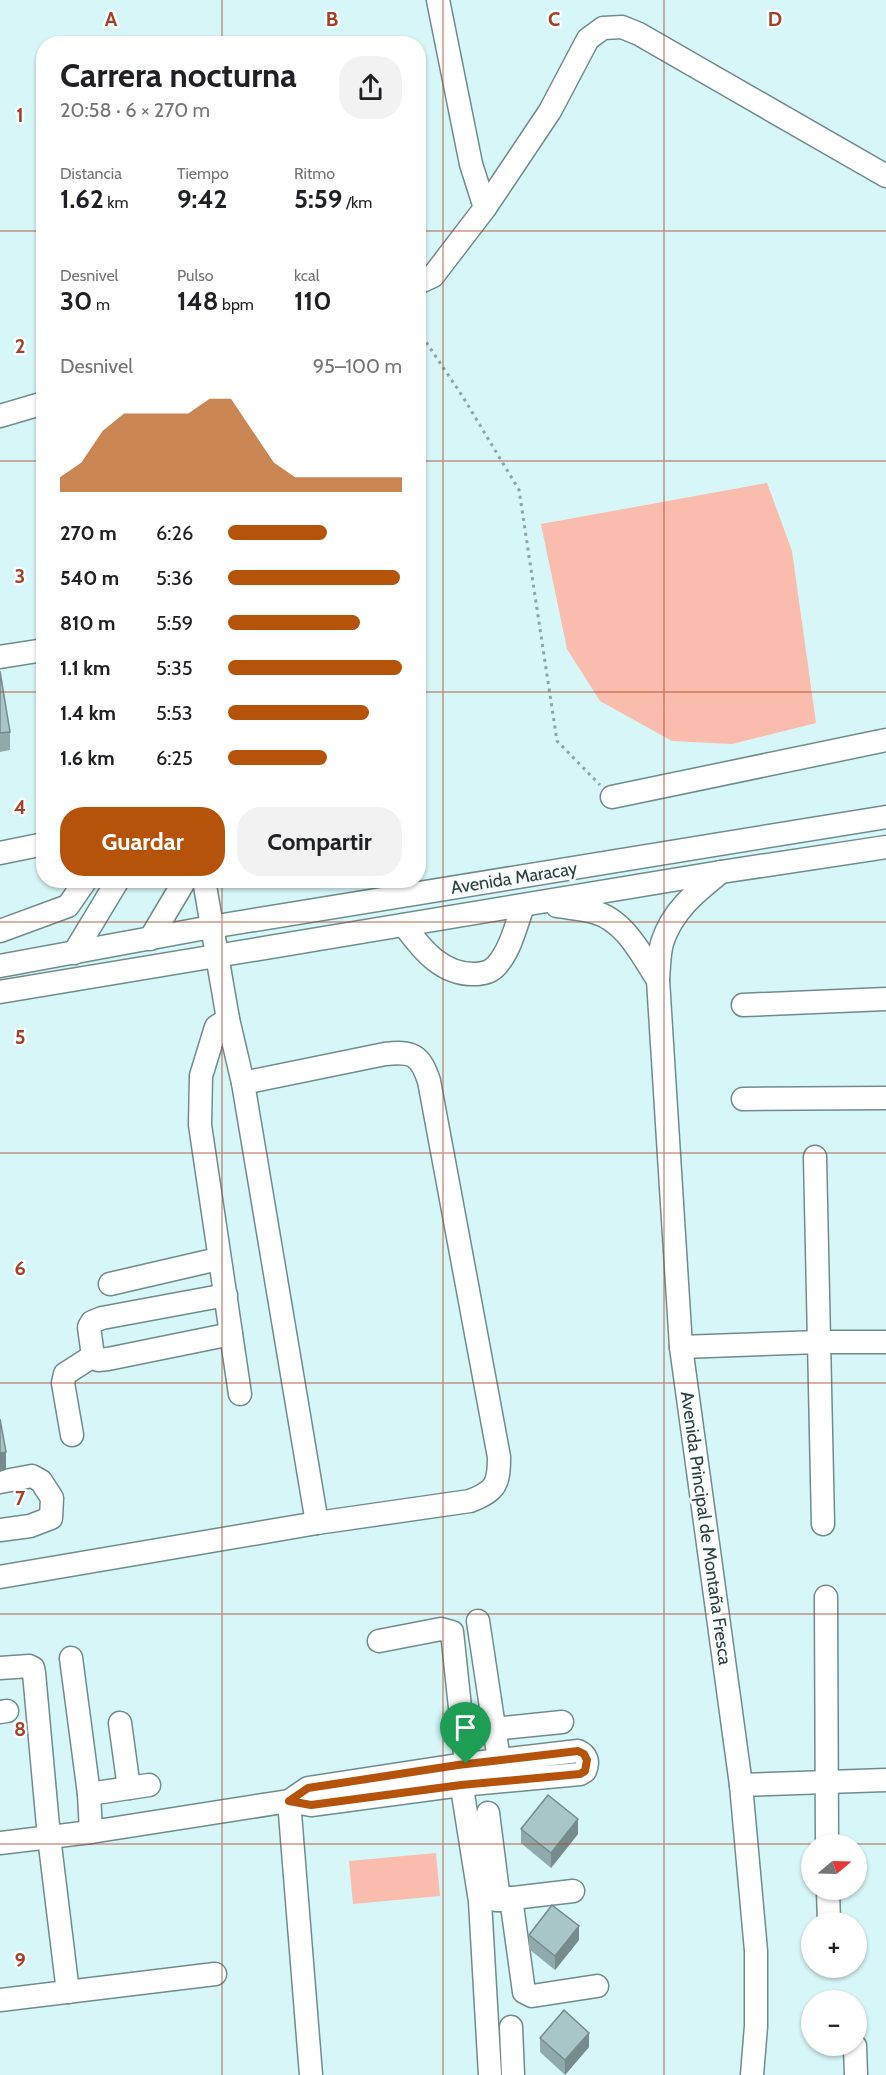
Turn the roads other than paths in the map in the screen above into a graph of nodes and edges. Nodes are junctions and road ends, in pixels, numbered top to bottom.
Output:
1 (438, 0) edge
2 (886, 176) edge
3 (485, 208) junction
4 (426, 279) edge
5 (36, 405) edge
6 (0, 416) edge
7 (36, 651) edge
8 (0, 657) edge
9 (886, 740) edge
10 (612, 797) road end
11 (886, 817) edge
12 (36, 846) edge
13 (886, 847) edge
14 (0, 853) edge
15 (721, 872) junction
16 (80, 888) edge
17 (113, 888) edge
18 (180, 888) edge
19 (205, 888) edge
20 (531, 905) junction
21 (404, 925) junction
22 (211, 927) junction
23 (0, 931) edge
24 (150, 939) junction
25 (74, 952) junction
26 (218, 955) junction
27 (0, 966) edge
28 (658, 980) junction
29 (0, 992) edge
30 (886, 999) edge
31 (743, 1005) dead end
32 (228, 1019) junction
33 (243, 1083) junction
34 (886, 1098) edge
35 (743, 1099) dead end
36 (815, 1157) dead end
37 (218, 1259) junction
38 (110, 1284) dead end
39 (226, 1295) junction
40 (231, 1334) junction
41 (819, 1342) junction
42 (886, 1342) edge
43 (681, 1347) junction
44 (93, 1356) junction
45 (240, 1394) dead end
46 (72, 1435) dead end
47 (0, 1482) edge
48 (317, 1523) junction
49 (823, 1524) dead end
50 (0, 1530) edge
51 (0, 1577) edge
52 (826, 1598) dead end
53 (478, 1621) dead end
54 (379, 1641) dead end
55 (71, 1658) dead end
56 (0, 1668) edge
57 (562, 1722) dead end
58 (120, 1723) dead end
59 (493, 1729) junction
60 (499, 1760) junction
61 (462, 1771) junction
62 (886, 1780) edge
63 (825, 1782) junction
64 (741, 1785) junction
65 (89, 1794) junction
66 (289, 1801) junction
67 (488, 1813) dead end
68 (91, 1832) junction
69 (827, 1834) edge
70 (49, 1837) junction
71 (0, 1843) edge
72 (573, 1891) dead end
73 (496, 1900) junction
74 (215, 1974) dead end
75 (597, 1986) dead end
76 (68, 1992) junction
77 (0, 2000) edge
78 (511, 2027) dead end
79 (855, 2056) edge
80 (311, 2075) edge
81 (490, 2075) edge
82 (513, 2075) edge
83 (752, 2075) edge
84 (856, 2075) edge

1 - 3 street
2 - 3 street
3 - 4 street
5 - 6 street
7 - 8 street
9 - 10 street
11 - 22 street, Avenida Maracay
12 - 14 street
13 - 15 street, Avenida Maracay
15 - 20 street, Avenida Maracay
15 - 28 street, Avenida Principal de Montaña Fresca
16 - 23 street
17 - 25 street
18 - 24 street
19 - 22 street
20 - 21 street, Avenida Maracay
20 - 21 street
20 - 28 street
21 - 26 street, Avenida Maracay
22 - 24 street, Avenida Maracay
22 - 26 street
24 - 25 street, Avenida Maracay
25 - 27 street, Avenida Maracay
26 - 29 street, Avenida Maracay
26 - 32 street
28 - 43 street, Avenida Principal de Montaña Fresca
30 - 31 street
32 - 33 street
32 - 37 street
33 - 48 street
33 - 48 street
34 - 35 street
36 - 41 street
37 - 38 street
37 - 39 street
39 - 40 street
39 - 44 street
40 - 44 street
40 - 45 street
41 - 42 street
41 - 43 street
41 - 49 street
43 - 64 street, Avenida Principal de Montaña Fresca
44 - 46 street
47 - 50 street
48 - 51 street
52 - 63 street
53 - 59 street
54 - 61 street
55 - 65 street
56 - 70 street
57 - 59 street
58 - 65 street
59 - 60 street
60 - 61 street
60 - 61 street
61 - 66 street
61 - 73 street
62 - 63 street
63 - 64 street
63 - 69 street
64 - 83 street, Avenida Principal de Montaña Fresca
65 - 68 street
66 - 68 street
66 - 80 street
67 - 73 street
68 - 70 street
70 - 71 street
70 - 76 street
72 - 73 street
73 - 75 street
73 - 81 street
74 - 76 street
76 - 77 street
78 - 82 street
79 - 84 street

